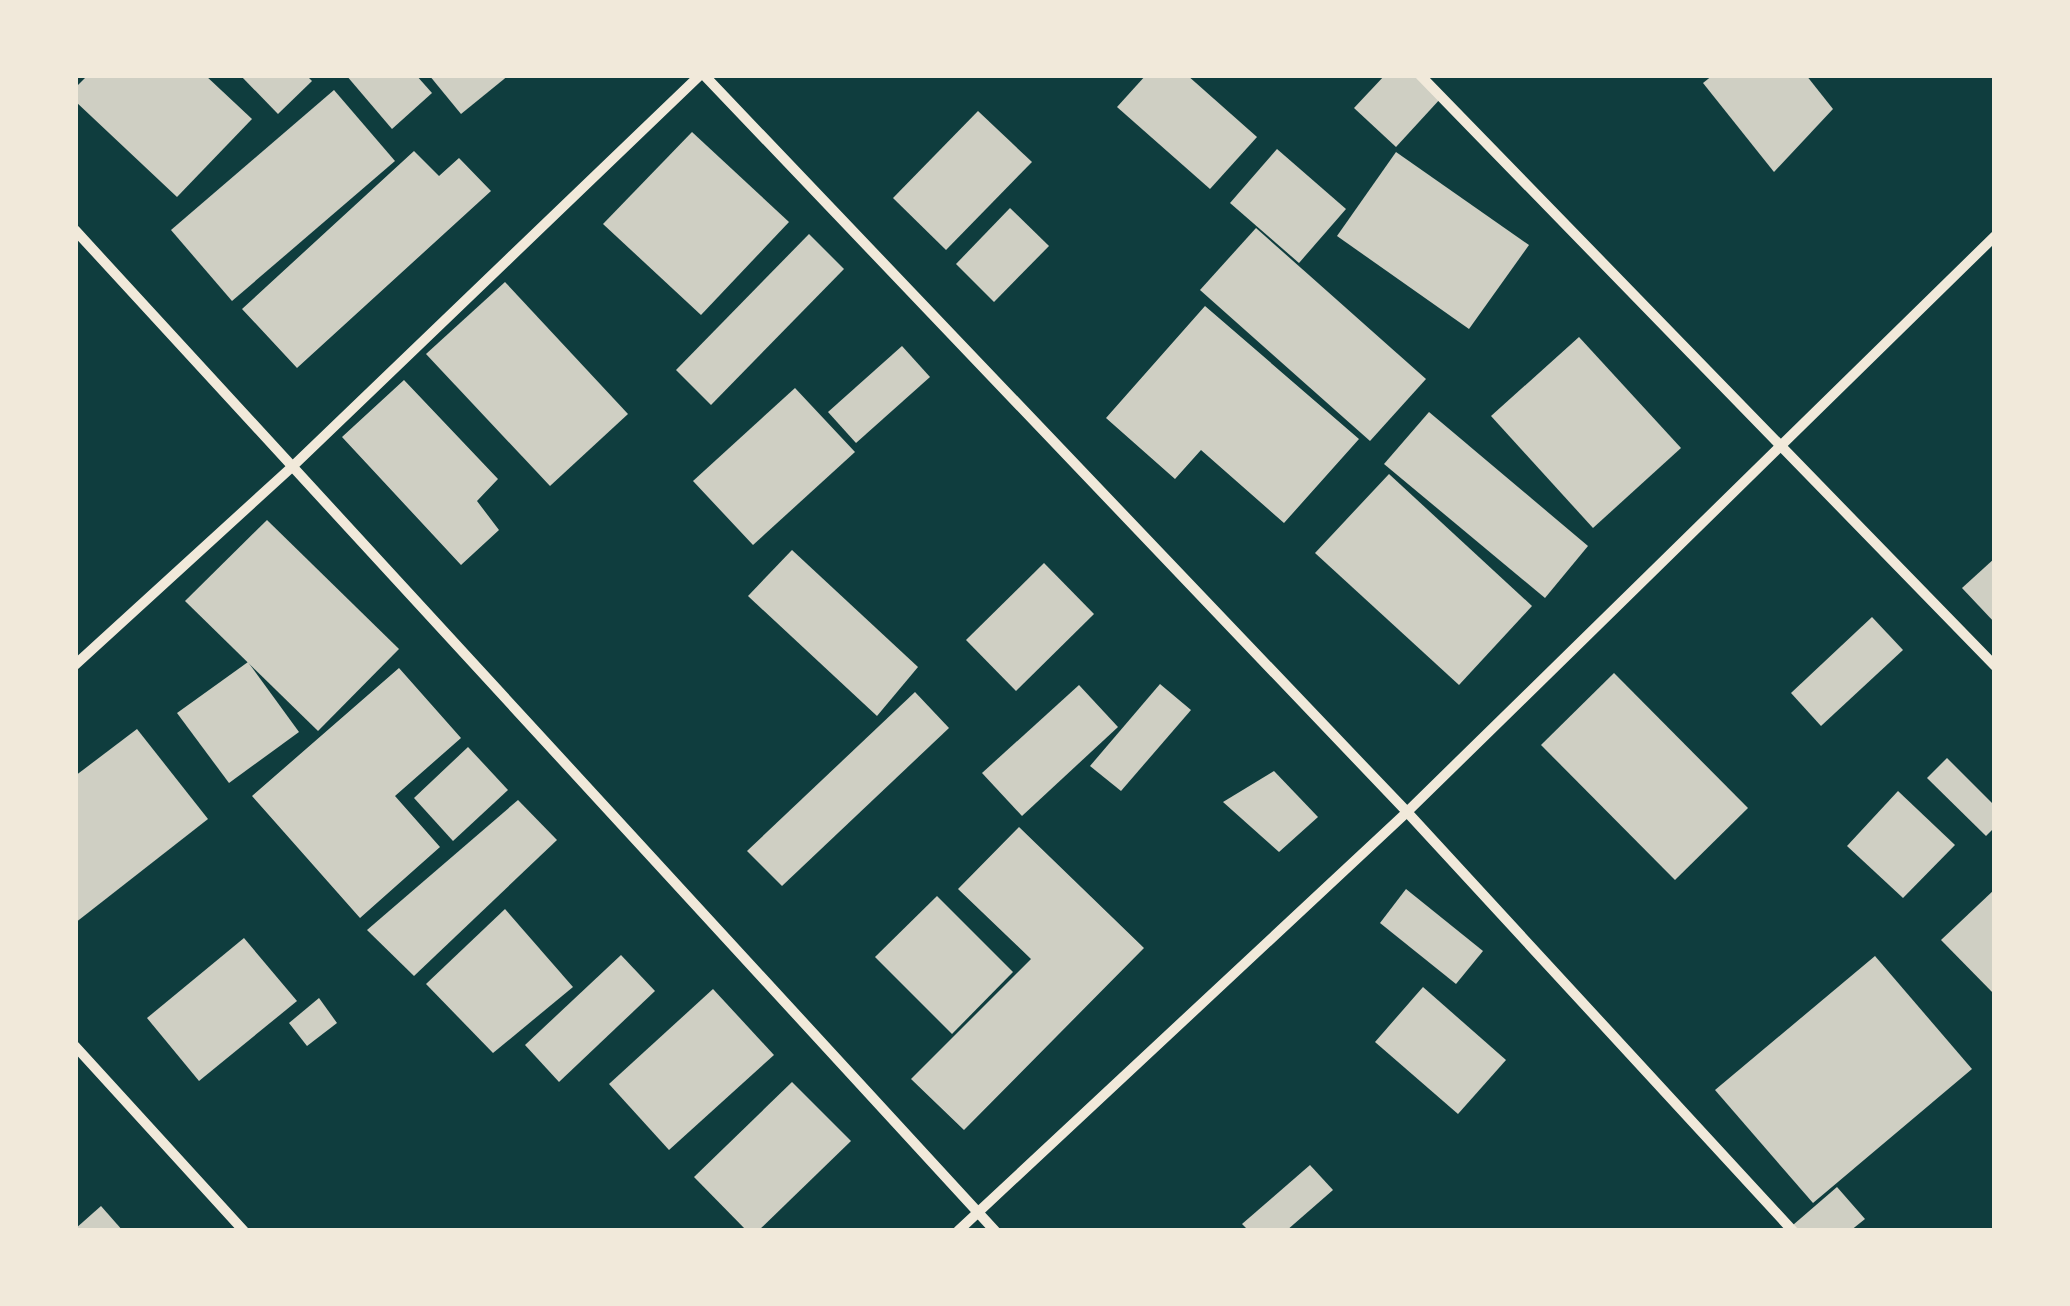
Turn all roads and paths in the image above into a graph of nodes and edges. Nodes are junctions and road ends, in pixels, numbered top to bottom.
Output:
1 (702, 75) edge
2 (1420, 75) edge
3 (75, 230) edge
4 (1995, 236) edge
5 (1782, 442) junction
6 (293, 466) junction
7 (75, 665) edge
8 (1995, 666) edge
9 (1407, 812) junction
10 (75, 1046) edge
11 (977, 1213) junction
12 (244, 1231) edge
13 (958, 1231) edge
14 (995, 1231) edge
15 (1792, 1231) edge

1 - 6 street
1 - 9 street
2 - 5 street
3 - 6 street
4 - 5 street
5 - 8 street
5 - 9 street
6 - 7 street
6 - 11 street
9 - 11 street
9 - 15 street
10 - 12 street
11 - 13 street
11 - 14 street

